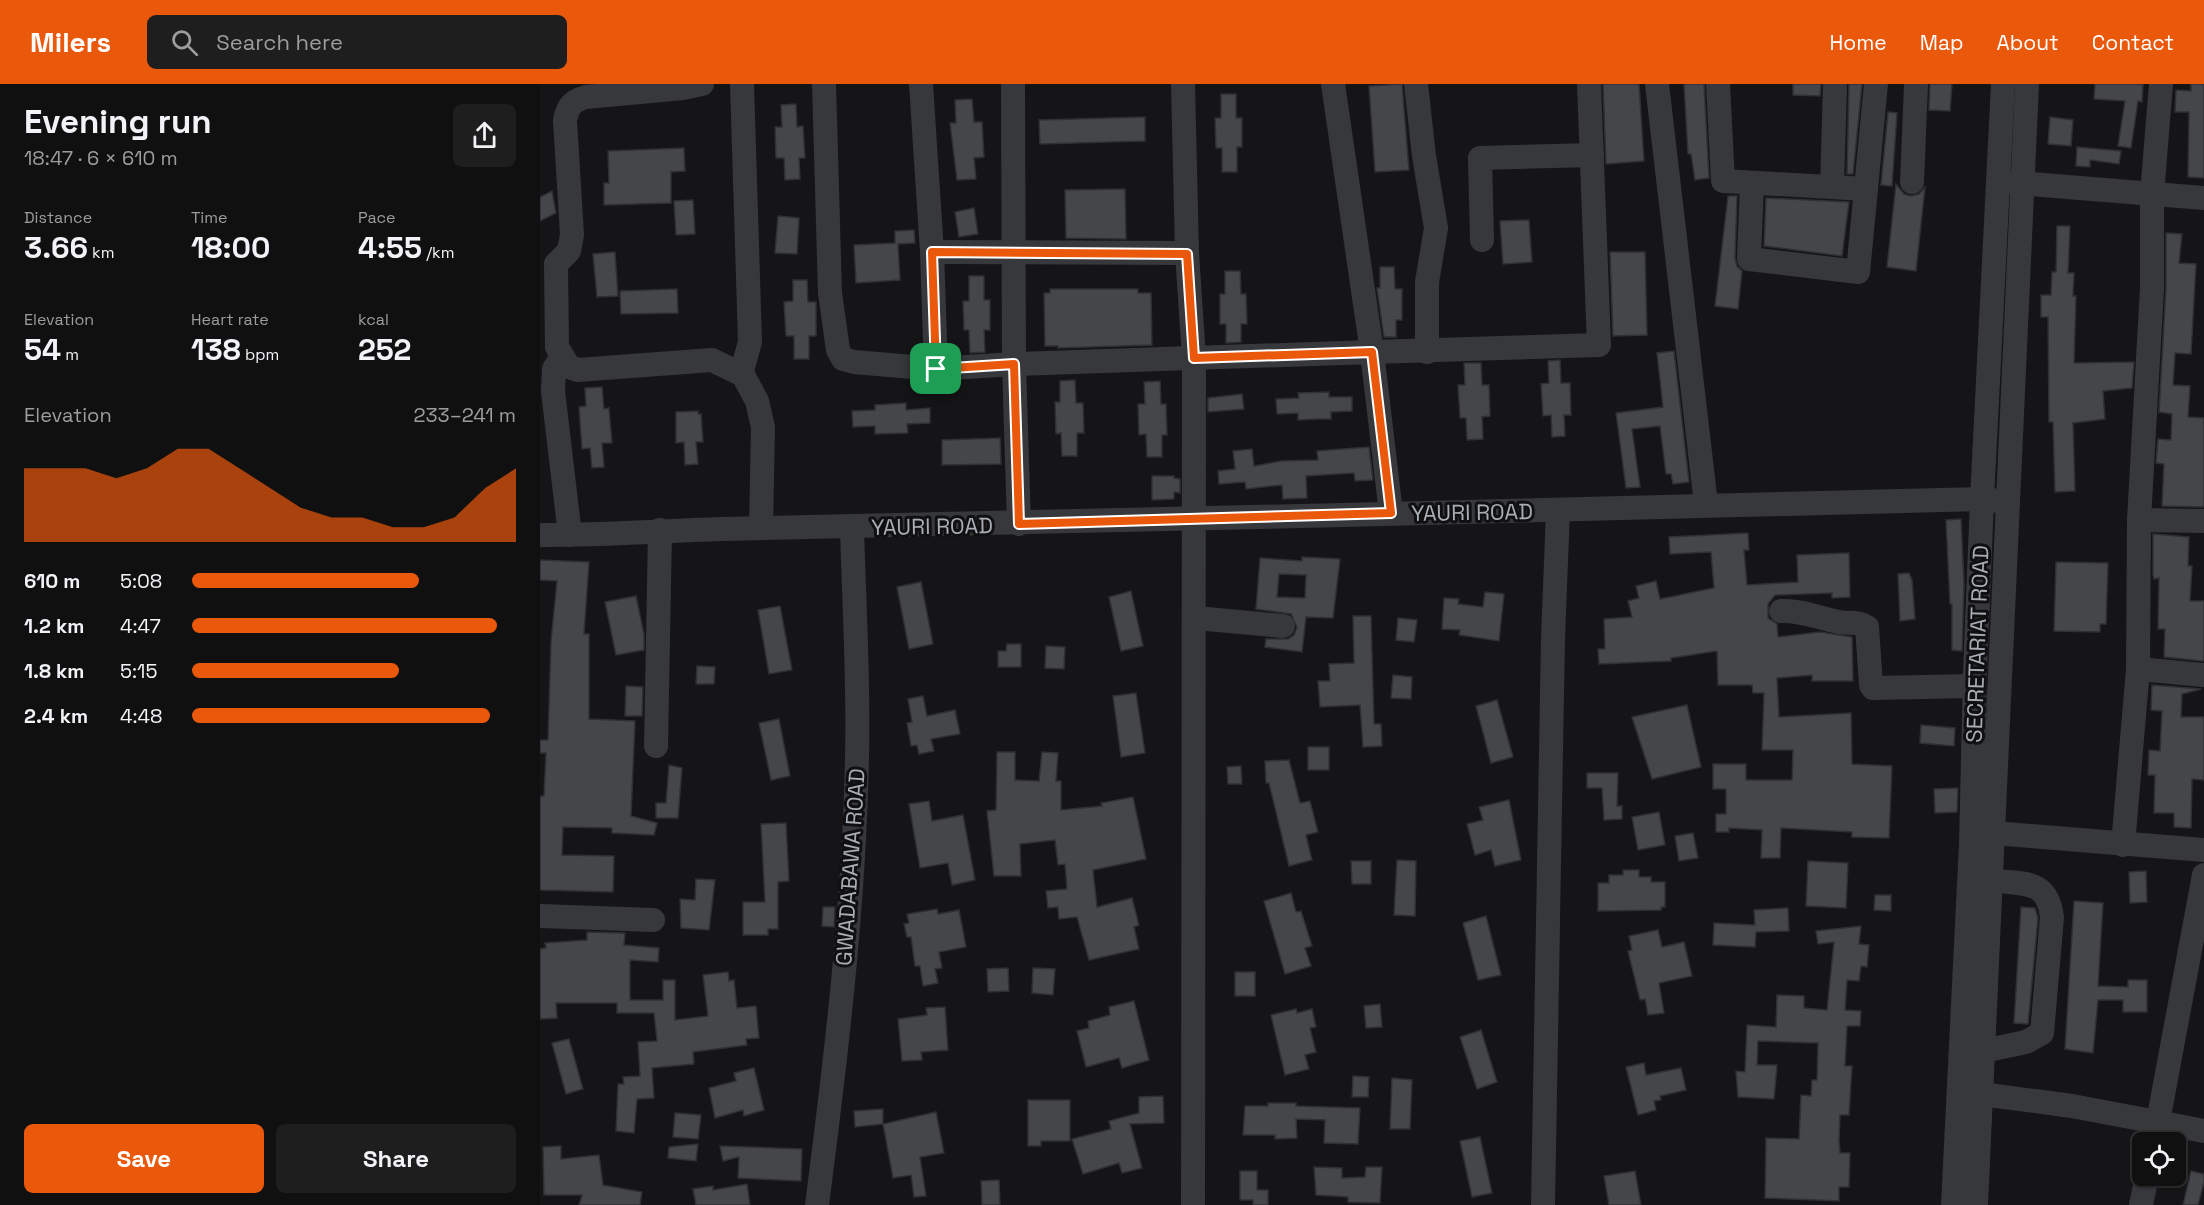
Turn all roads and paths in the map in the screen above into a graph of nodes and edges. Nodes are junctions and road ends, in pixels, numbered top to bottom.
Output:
1 (702, 84) edge
2 (742, 84) edge
3 (824, 84) edge
4 (921, 84) edge
5 (1013, 84) edge
6 (1183, 84) edge
7 (1333, 84) edge
8 (1416, 84) edge
9 (1589, 84) edge
10 (1657, 84) edge
11 (1718, 84) edge
12 (1835, 84) edge
13 (1876, 84) edge
14 (1917, 84) edge
15 (2003, 84) edge
16 (2028, 84) edge
17 (2161, 84) edge
18 (1592, 155) junction
19 (1912, 182) dead end
20 (1752, 183) junction
21 (2011, 183) junction
22 (1832, 187) junction
23 (1866, 189) junction
24 (2152, 194) junction
25 (2204, 198) edge
26 (1482, 240) dead end
27 (932, 252) junction
28 (1013, 253) junction
29 (1187, 254) junction
30 (548, 264) edge
31 (1372, 352) junction
32 (1427, 352) junction
33 (561, 358) junction
34 (1194, 358) junction
35 (1014, 364) junction
36 (936, 369) junction
37 (741, 374) junction
38 (547, 383) edge
39 (1982, 500) junction
40 (2008, 502) junction
41 (1706, 504) junction
42 (1558, 511) junction
43 (1391, 513) junction
44 (2139, 520) junction
45 (1194, 521) junction
46 (2204, 521) edge
47 (1019, 524) junction
48 (852, 527) junction
49 (761, 528) junction
50 (660, 530) junction
51 (540, 535) edge
52 (570, 535) junction
53 (1781, 611) dead end
54 (1196, 618) junction
55 (1283, 626) dead end
56 (2138, 669) junction
57 (2204, 675) edge
58 (1974, 686) junction
59 (656, 746) dead end
60 (1993, 833) junction
61 (2123, 845) junction
62 (2204, 850) edge
63 (2204, 875) edge
64 (1991, 880) junction
65 (540, 916) edge
66 (653, 920) dead end
67 (2199, 938) edge
68 (1983, 1051) junction
69 (1981, 1094) junction
70 (2204, 1131) edge
71 (2156, 1132) edge
72 (2145, 1186) edge
73 (817, 1205) edge
74 (1193, 1205) edge
75 (1543, 1205) edge
76 (1953, 1205) edge
77 (1976, 1205) edge
78 (2141, 1205) edge

1 - 30 street
2 - 37 street
3 - 36 street
4 - 27 street
5 - 28 street
6 - 29 street
7 - 31 street
8 - 32 street
9 - 18 street
10 - 41 street
11 - 20 street
12 - 22 street
13 - 23 street
14 - 19 street
15 - 21 street, SECRETARIAT ROAD
16 - 21 street, SECRETARIAT ROAD
17 - 24 street
18 - 26 street
18 - 32 street
20 - 22 street
20 - 23 street
21 - 24 street
21 - 39 street, SECRETARIAT ROAD
21 - 40 street, SECRETARIAT ROAD
22 - 23 street
24 - 25 street
24 - 44 street
27 - 28 street
27 - 36 street
28 - 29 street
28 - 35 street
29 - 34 street
30 - 33 street
31 - 32 street
31 - 34 street
31 - 43 street
33 - 37 street
33 - 38 street
34 - 35 street
34 - 45 street
35 - 36 street
35 - 47 street
37 - 49 street
38 - 52 street
39 - 40 street, YAURI ROAD
39 - 41 street, YAURI ROAD
39 - 58 street, SECRETARIAT ROAD
40 - 60 street, SECRETARIAT ROAD
41 - 42 street, YAURI ROAD
42 - 43 street, YAURI ROAD
42 - 75 street
43 - 45 street, YAURI ROAD
44 - 46 street
44 - 56 street
45 - 47 street, YAURI ROAD
45 - 54 street
47 - 48 street, YAURI ROAD
48 - 49 street, YAURI ROAD
48 - 73 street, GWADABAWA ROAD
49 - 50 street, YAURI ROAD
50 - 52 street, YAURI ROAD
50 - 59 street
51 - 52 street, YAURI ROAD
53 - 58 street
54 - 55 street
54 - 74 street
56 - 57 street
56 - 61 street
58 - 76 street, SECRETARIAT ROAD
60 - 61 street
60 - 64 street, SECRETARIAT ROAD
61 - 62 street
63 - 67 street
64 - 68 street, SECRETARIAT ROAD
64 - 68 street
65 - 66 street
67 - 71 street
68 - 69 street, SECRETARIAT ROAD
69 - 71 street
69 - 77 street, SECRETARIAT ROAD
70 - 71 street
72 - 78 street

